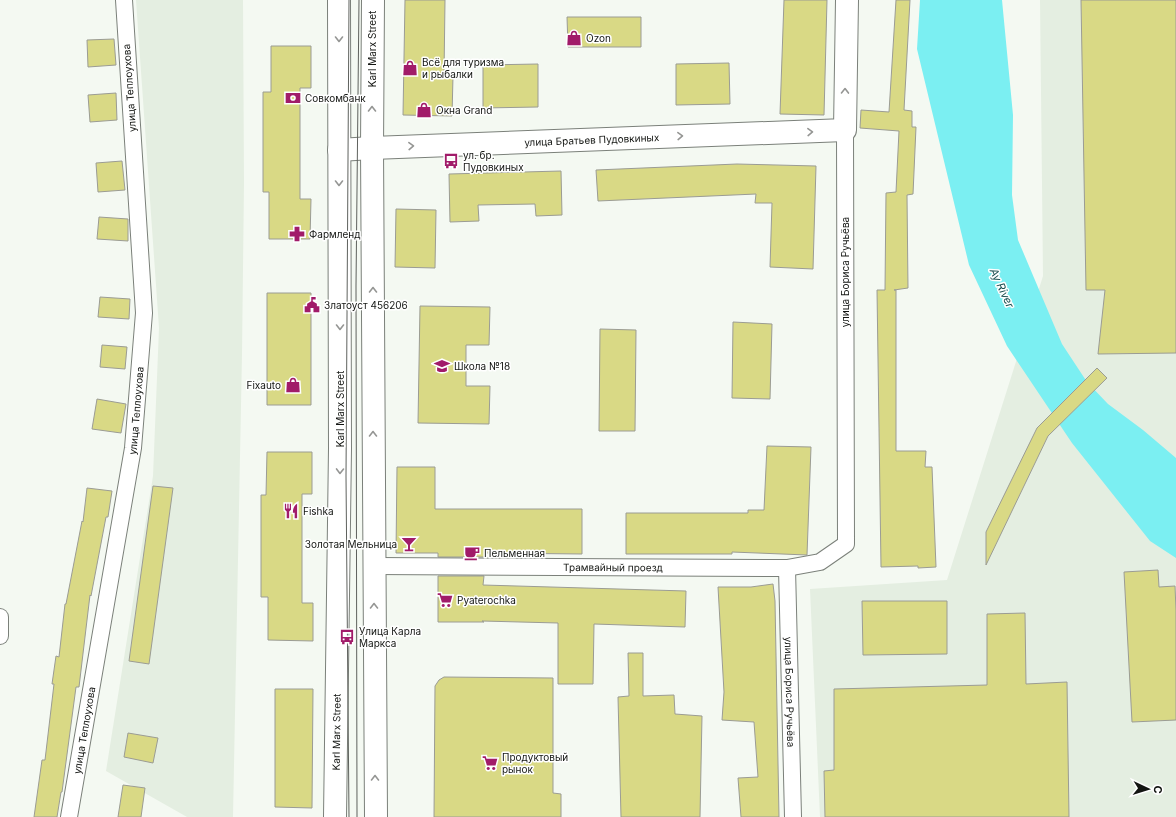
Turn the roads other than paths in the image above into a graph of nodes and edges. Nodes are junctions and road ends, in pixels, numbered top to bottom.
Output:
1 (124, 0) edge
2 (339, 0) edge
3 (373, 0) edge
4 (847, 0) edge
5 (845, 130) junction
6 (372, 148) junction
7 (339, 150) junction
8 (846, 544) joint
9 (374, 566) junction
10 (787, 568) junction
11 (0, 617) edge
12 (0, 636) edge
13 (69, 817) edge
14 (335, 817) edge
15 (376, 817) edge
16 (793, 817) edge

1 - 13 street, улица Теплоухова
2 -> 7 main road, Karl Marx Street
6 -> 3 main road, Karl Marx Street
5 -> 4 main road, улица Бориса Ручьёва
6 -> 5 main road, улица Братьев Пудовкиных
5 - 8 street, улица Бориса Ручьёва
6 - 7 main road, улица Братьев Пудовкиных
9 -> 6 main road, Karl Marx Street
7 -> 14 main road, Karl Marx Street
8 - 10 street, Трамвайный проезд
9 - 10 street, Трамвайный проезд
15 -> 9 main road, Karl Marx Street
10 - 16 street, улица Бориса Ручьёва
11 - 12 street

